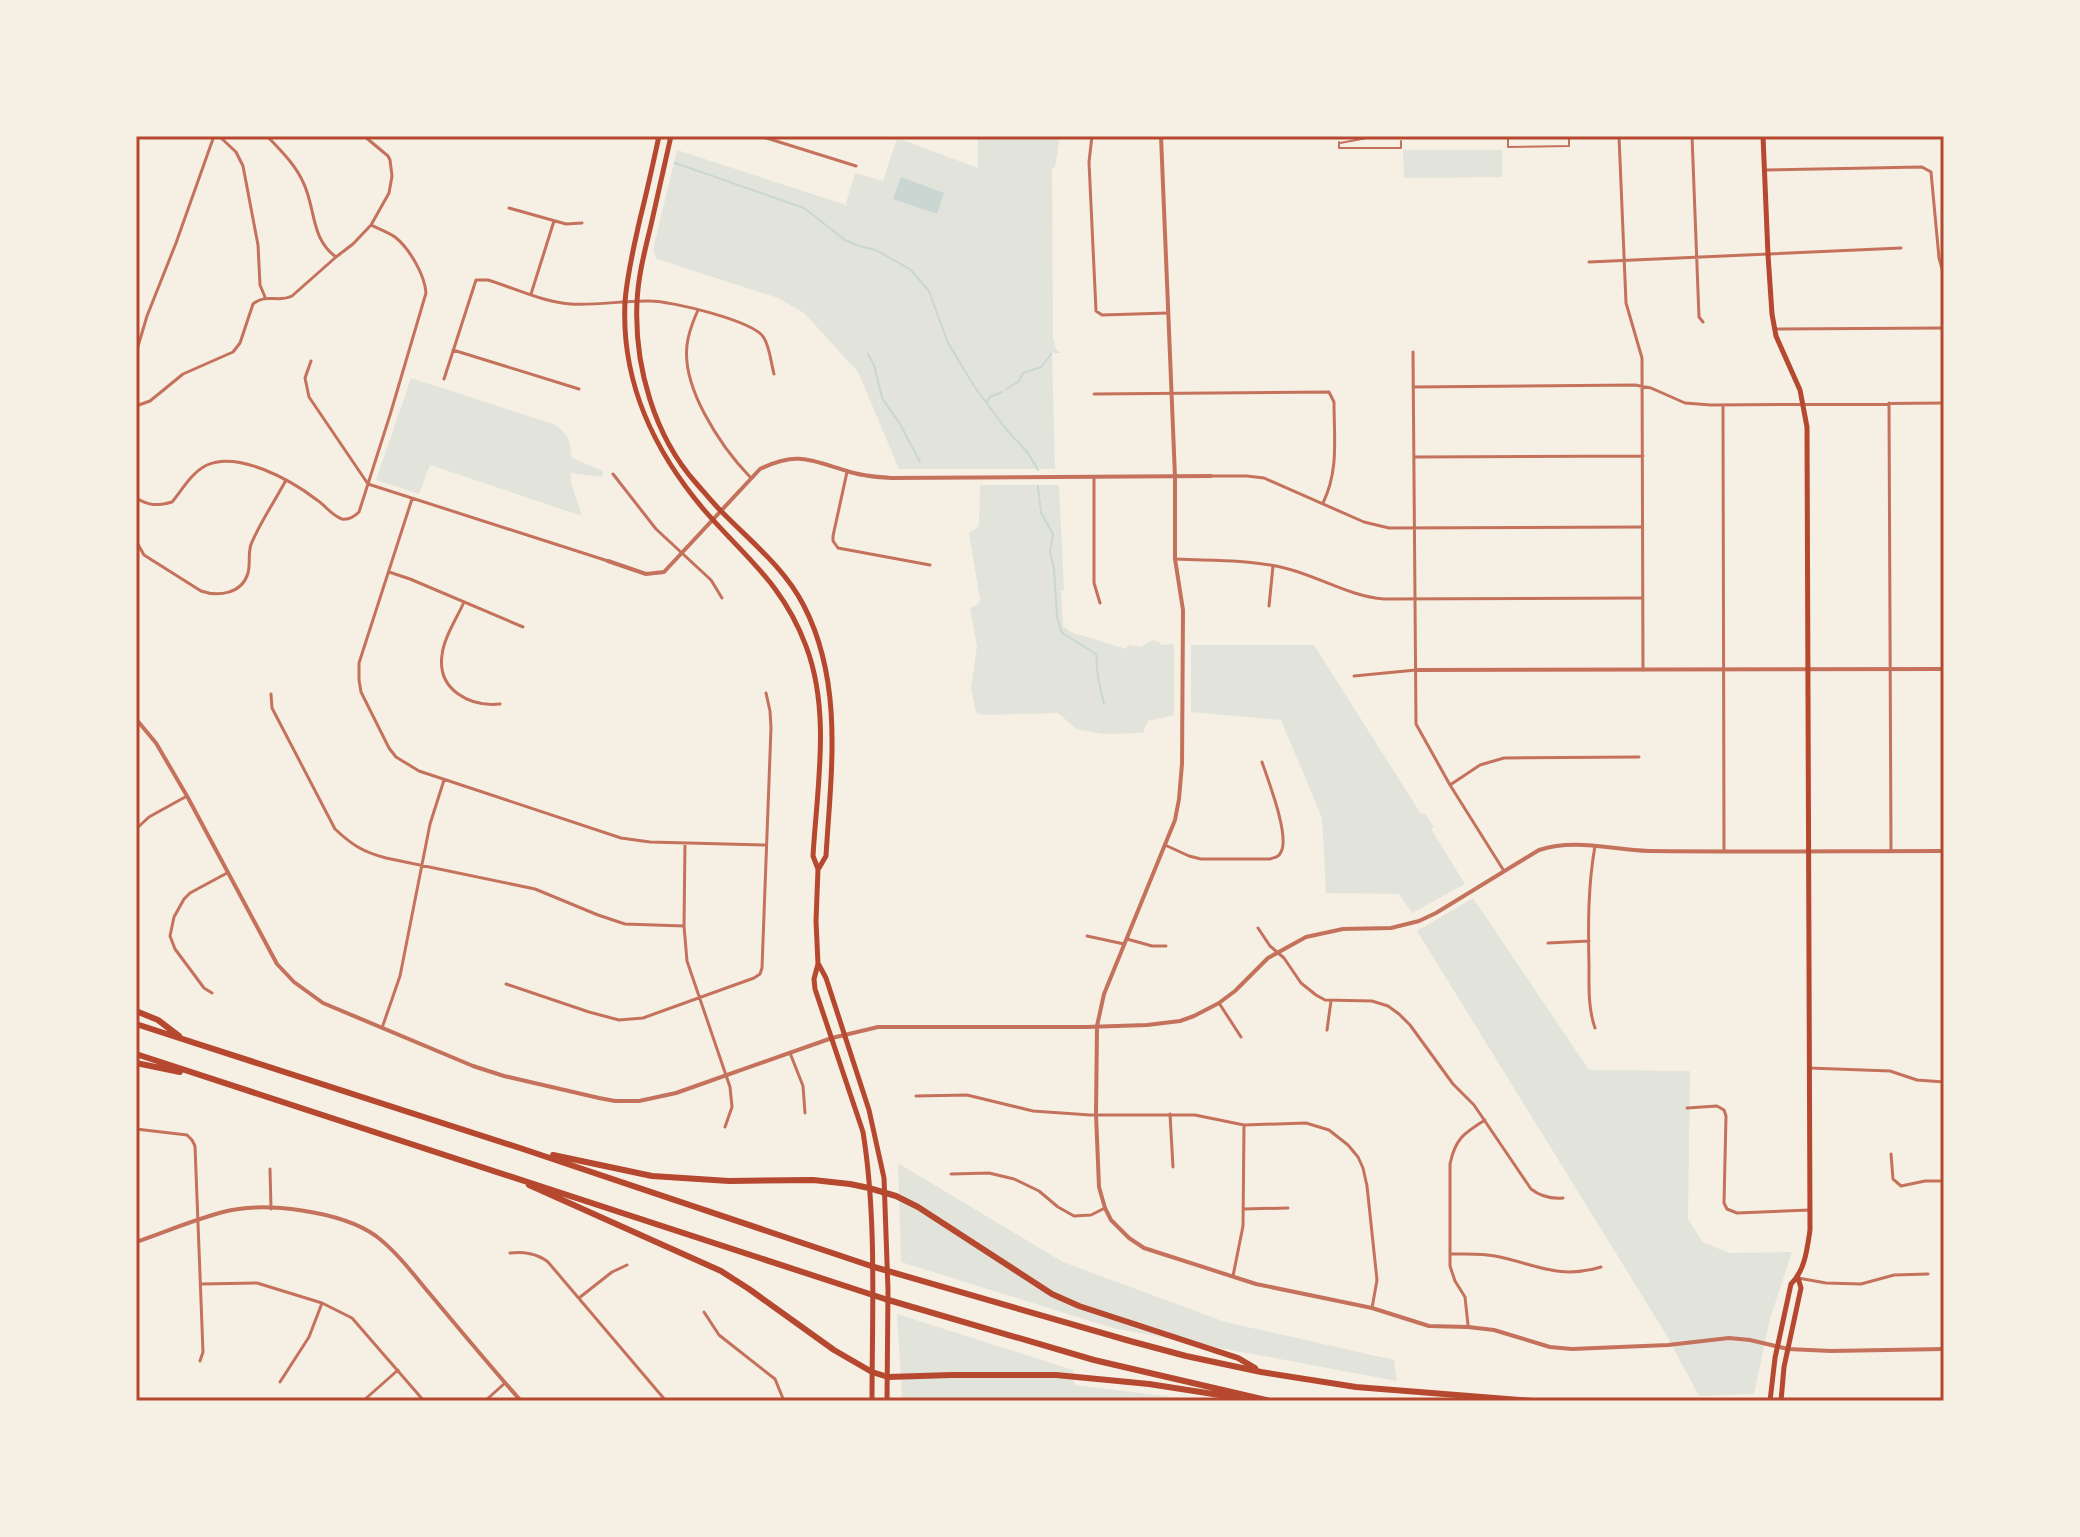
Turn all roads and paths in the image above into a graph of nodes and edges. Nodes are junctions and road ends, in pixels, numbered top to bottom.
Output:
1 (216, 136) edge
2 (267, 136) edge
3 (364, 136) edge
4 (659, 136) edge
5 (671, 136) edge
6 (760, 136) edge
7 (1092, 136) edge
8 (1161, 136) edge
9 (1338, 136) edge
10 (1508, 136) edge
11 (1569, 136) edge
12 (1619, 136) edge
13 (1692, 136) edge
14 (1763, 136) edge
15 (1401, 141) dead end
16 (856, 166) dead end
17 (1765, 170) junction
18 (509, 208) dead end
19 (554, 221) junction
20 (582, 223) dead end
21 (371, 225) junction
22 (1901, 248) dead end
23 (1768, 255) junction
24 (336, 257) junction
25 (1696, 257) junction
26 (1624, 261) junction
27 (1589, 262) dead end
28 (1943, 272) edge
29 (531, 294) junction
30 (265, 297) junction
31 (637, 301) junction
32 (625, 302) junction
33 (698, 310) junction
34 (1169, 313) junction
35 (1703, 322) dead end
36 (1944, 328) edge
37 (1775, 329) junction
38 (137, 346) edge
39 (452, 350) junction
40 (1413, 352) dead end
41 (136, 353) edge
42 (311, 361) dead end
43 (774, 374) dead end
44 (444, 379) dead end
45 (1642, 386) junction
46 (1413, 387) junction
47 (579, 389) dead end
48 (1171, 393) junction
49 (1094, 394) dead end
50 (1889, 403) junction
51 (1944, 403) edge
52 (1803, 404) junction
53 (136, 406) edge
54 (1723, 406) junction
55 (1643, 456) junction
56 (1413, 457) junction
57 (847, 472) junction
58 (613, 474) dead end
59 (1211, 476) joint
60 (1175, 477) junction
61 (751, 478) junction
62 (1094, 478) junction
63 (286, 480) junction
64 (368, 484) junction
65 (136, 498) edge
66 (412, 499) junction
67 (1323, 503) junction
68 (722, 512) junction
69 (713, 520) junction
70 (1641, 527) junction
71 (1415, 528) junction
72 (136, 541) edge
73 (682, 553) junction
74 (1175, 559) junction
75 (608, 561) joint
76 (930, 565) dead end
77 (1273, 566) junction
78 (389, 572) junction
79 (722, 598) dead end
80 (1642, 598) junction
81 (1414, 599) junction
82 (464, 602) junction
83 (1100, 603) dead end
84 (1269, 606) dead end
85 (523, 627) dead end
86 (1808, 668) junction
87 (1890, 669) junction
88 (1944, 669) edge
89 (1416, 670) junction
90 (1643, 670) junction
91 (1724, 670) junction
92 (1354, 676) dead end
93 (766, 693) dead end
94 (271, 694) dead end
95 (500, 704) dead end
96 (136, 719) edge
97 (1639, 757) dead end
98 (1262, 762) dead end
99 (444, 780) junction
100 (817, 784) junction
101 (830, 784) junction
102 (1450, 785) junction
103 (187, 796) junction
104 (136, 829) edge
105 (685, 843) junction
106 (766, 845) junction
107 (1165, 845) junction
108 (1595, 846) junction
109 (1891, 851) junction
110 (1944, 851) edge
111 (1724, 852) junction
112 (1807, 852) junction
113 (422, 865) junction
114 (818, 869) junction
115 (1504, 871) junction
116 (227, 873) junction
117 (684, 926) junction
118 (1258, 928) dead end
119 (1087, 936) dead end
120 (1589, 941) junction
121 (1125, 942) junction
122 (1548, 943) dead end
123 (1166, 946) dead end
124 (1277, 952) junction
125 (818, 964) junction
126 (506, 984) dead end
127 (212, 993) dead end
128 (698, 998) junction
129 (1331, 1001) junction
130 (1219, 1003) junction
131 (136, 1011) edge
132 (136, 1024) edge
133 (1097, 1026) junction
134 (1595, 1028) dead end
135 (382, 1029) junction
136 (1327, 1030) dead end
137 (844, 1035) junction
138 (1241, 1037) dead end
139 (832, 1038) junction
140 (185, 1040) junction
141 (790, 1053) junction
142 (136, 1054) edge
143 (136, 1063) edge
144 (1808, 1068) junction
145 (726, 1075) junction
146 (207, 1077) junction
147 (1944, 1082) edge
148 (916, 1096) dead end
149 (1687, 1108) dead end
150 (805, 1113) dead end
151 (1096, 1114) junction
152 (1170, 1114) junction
153 (1485, 1120) junction
154 (1244, 1125) junction
155 (725, 1127) dead end
156 (136, 1129) edge
157 (523, 1149) junction
158 (1891, 1154) dead end
159 (1173, 1167) dead end
160 (270, 1169) dead end
161 (497, 1171) junction
162 (951, 1174) dead end
163 (1944, 1181) edge
164 (869, 1188) junction
165 (885, 1193) junction
166 (1563, 1198) dead end
167 (1105, 1208) junction
168 (1288, 1208) dead end
169 (271, 1209) junction
170 (1243, 1209) junction
171 (1810, 1210) junction
172 (196, 1221) junction
173 (136, 1242) edge
174 (510, 1253) dead end
175 (1451, 1254) junction
176 (627, 1265) dead end
177 (1601, 1267) dead end
178 (1928, 1274) dead end
179 (1232, 1278) junction
180 (1798, 1278) junction
181 (201, 1284) junction
182 (579, 1298) junction
183 (322, 1303) junction
184 (1372, 1308) junction
185 (704, 1312) dead end
186 (1468, 1327) junction
187 (1778, 1347) junction
188 (1788, 1349) junction
189 (1944, 1349) edge
190 (200, 1361) dead end
191 (398, 1370) junction
192 (872, 1372) junction
193 (1261, 1372) junction
194 (888, 1377) junction
195 (280, 1382) dead end
196 (505, 1383) junction
197 (363, 1401) edge
198 (424, 1401) edge
199 (485, 1401) edge
200 (521, 1401) edge
201 (666, 1401) edge
202 (784, 1401) edge
203 (872, 1401) edge
204 (887, 1401) edge
205 (1258, 1401) edge
206 (1270, 1401) edge
207 (1533, 1401) edge
208 (1761, 1401) edge
209 (1770, 1401) edge
210 (1781, 1401) edge
211 (1848, 1401) edge

1 - 30 street
1 - 38 street
2 - 24 street
3 - 21 street
4 - 32 main road
5 - 31 main road
6 - 16 street
7 - 34 street
8 - 34 street
9 - 15 street
10 - 11 street
12 - 26 street
13 - 25 street
14 - 17 main road
17 - 23 main road
17 - 28 street
18 - 19 street
19 - 20 street
19 - 29 street
21 - 24 street
21 - 64 street
22 - 23 street
23 - 25 street
23 - 37 main road
24 - 30 street
25 - 26 street
25 - 35 street
26 - 27 street
26 - 45 street
29 - 32 street
29 - 39 street
30 - 53 street
31 - 32 street
31 - 33 street
31 - 68 main road
32 - 69 main road
33 - 43 street
33 - 61 street
34 - 48 street
36 - 37 street
37 - 52 main road
38 - 41 street
39 - 44 street
39 - 47 street
40 - 46 street
42 - 64 street
45 - 46 street
45 - 54 street
45 - 55 street
46 - 56 street
48 - 49 street
48 - 60 street
48 - 67 street
50 - 51 street
50 - 52 street
50 - 87 street
52 - 54 street
52 - 86 main road
54 - 91 street
55 - 56 street
55 - 70 street
56 - 71 street
57 - 61 street
57 - 62 street
57 - 76 street
58 - 73 street
59 - 60 street
59 - 67 street
60 - 62 street
60 - 74 street
61 - 68 street
62 - 83 street
63 - 64 street
63 - 65 street
63 - 72 street
64 - 66 street
66 - 75 street
66 - 78 street
67 - 71 street
68 - 69 street
68 - 101 main road
69 - 73 street
69 - 100 main road
70 - 71 street
70 - 80 street
71 - 81 street
73 - 75 street
73 - 79 street
74 - 77 street
74 - 107 street
77 - 81 street
77 - 84 street
78 - 82 street
78 - 99 street
80 - 81 street
80 - 90 street
81 - 89 street
82 - 85 street
82 - 95 street
86 - 87 street
86 - 91 street
86 - 112 main road
87 - 88 street
87 - 109 street
89 - 90 street
89 - 92 street
89 - 102 street
90 - 91 street
91 - 111 street
93 - 106 street
94 - 113 street
96 - 103 street
97 - 102 street
98 - 107 street
99 - 105 street
99 - 113 street
100 - 101 main road
100 - 114 main road
101 - 114 main road
102 - 115 street
103 - 104 street
103 - 116 street
105 - 106 street
105 - 117 street
106 - 128 street
107 - 121 street
108 - 111 street
108 - 115 street
108 - 120 street
109 - 110 street
109 - 112 street
111 - 112 street
112 - 144 main road
113 - 117 street
113 - 135 street
114 - 125 main road
115 - 124 street
116 - 127 street
116 - 135 street
117 - 128 street
118 - 124 street
119 - 121 street
120 - 122 street
120 - 134 street
121 - 123 street
121 - 133 street
124 - 129 street
124 - 130 street
125 - 137 main road
125 - 139 main road
126 - 128 street
128 - 145 street
129 - 136 street
129 - 153 street
130 - 133 street
130 - 138 street
131 - 140 highway
132 - 140 highway
133 - 137 street
133 - 151 street
135 - 145 street
137 - 139 street
137 - 165 main road
139 - 141 street
139 - 164 main road
140 - 157 highway
141 - 145 street
141 - 150 street
142 - 146 highway
143 - 146 highway
144 - 147 street
144 - 171 main road
145 - 155 street
146 - 161 highway
148 - 151 street
149 - 171 street
151 - 152 street
151 - 167 street
152 - 154 street
152 - 159 street
153 - 166 street
153 - 175 street
154 - 170 street
154 - 184 street
156 - 172 street
157 - 164 highway
157 - 193 highway
158 - 163 street
160 - 169 street
161 - 192 highway
161 - 206 highway
162 - 167 street
164 - 165 highway
164 - 192 main road
165 - 193 highway
165 - 194 main road
167 - 179 street
168 - 170 street
169 - 172 street
169 - 196 street
170 - 179 street
171 - 180 main road
172 - 173 street
172 - 181 street
174 - 182 street
175 - 177 street
175 - 186 street
176 - 182 street
178 - 180 street
179 - 184 street
180 - 187 main road
180 - 188 main road
181 - 183 street
181 - 190 street
182 - 201 street
183 - 191 street
183 - 195 street
184 - 186 street
185 - 202 street
186 - 187 street
187 - 188 street
187 - 209 main road
188 - 189 street
188 - 210 main road
191 - 197 street
191 - 198 street
192 - 194 highway
192 - 203 main road
193 - 207 highway
194 - 204 main road
194 - 205 highway
196 - 199 street
196 - 200 street
208 - 211 highway

